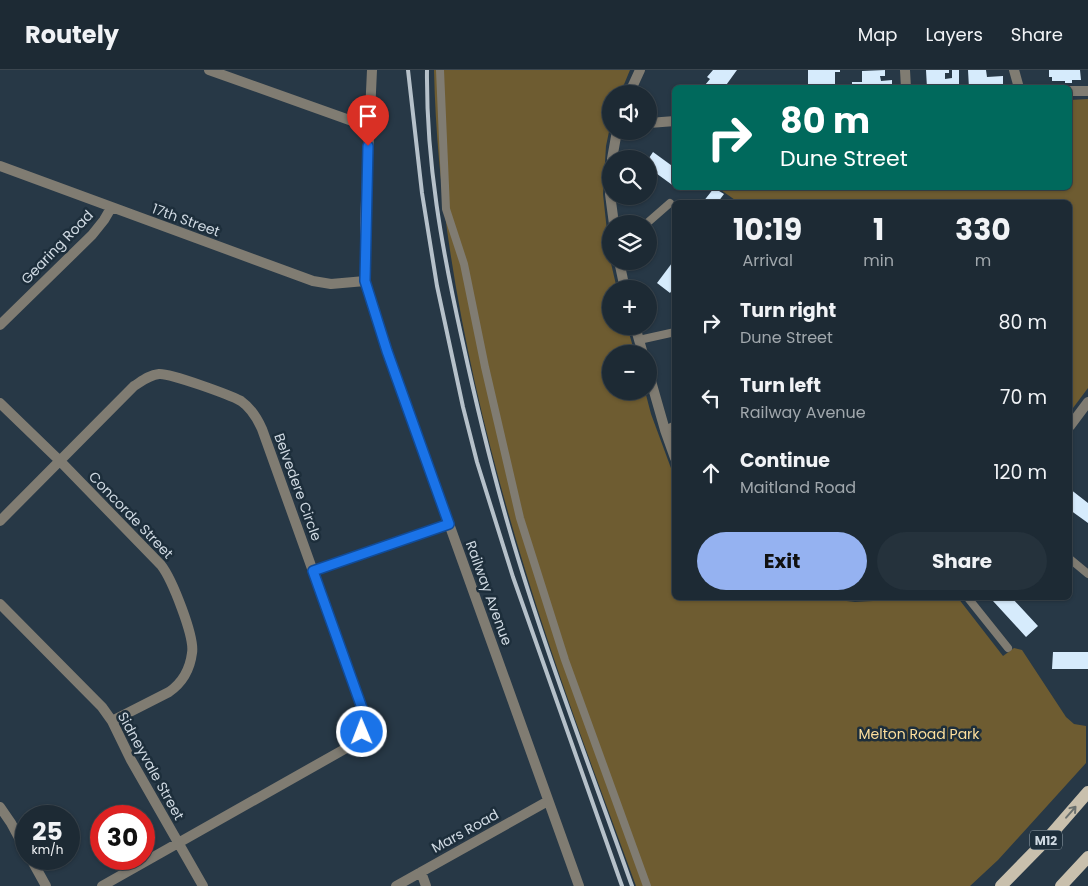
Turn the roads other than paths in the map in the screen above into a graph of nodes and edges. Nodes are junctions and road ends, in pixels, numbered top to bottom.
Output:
1 (210, 70) edge
2 (372, 70) edge
3 (440, 70) edge
4 (640, 70) edge
5 (905, 70) edge
6 (1014, 70) edge
7 (633, 85) edge
8 (906, 85) edge
9 (1018, 85) edge
10 (1088, 90) edge
11 (1072, 91) edge
12 (672, 121) edge
13 (657, 122) edge
14 (369, 127) junction
15 (0, 166) edge
16 (670, 203) dead end
17 (111, 208) junction
18 (656, 215) edge
19 (365, 281) junction
20 (0, 325) edge
21 (672, 333) edge
22 (638, 335) edge
23 (639, 340) junction
24 (640, 345) edge
25 (656, 400) edge
26 (1088, 402) edge
27 (0, 403) edge
28 (1072, 423) edge
29 (672, 427) edge
30 (665, 430) junction
31 (672, 450) edge
32 (60, 461) junction
33 (0, 521) edge
34 (449, 524) junction
35 (1072, 561) edge
36 (313, 571) junction
37 (1088, 574) edge
38 (970, 600) edge
39 (0, 604) edge
40 (1008, 648) dead end
41 (112, 721) junction
42 (1088, 792) edge
43 (548, 802) junction
44 (0, 808) edge
45 (15, 830) edge
46 (178, 844) junction
47 (1088, 857) edge
48 (37, 870) edge
49 (421, 872) junction
50 (46, 886) edge
51 (102, 886) edge
52 (203, 886) edge
53 (396, 886) edge
54 (426, 886) edge
55 (579, 886) edge
56 (647, 886) edge
57 (1001, 886) edge
58 (1061, 886) edge

1 - 14 street
2 - 14 street, Railway Avenue
3 - 56 lane
4 - 7 street
5 - 8 street
6 - 9 street
10 - 11 street
12 - 13 street
14 - 19 street, Railway Avenue
15 - 17 street, 17th Street
16 - 18 lane
17 - 19 street, 17th Street
17 - 20 street, Gearing Road
19 - 34 street, Railway Avenue
21 - 23 lane
22 - 23 street
23 - 24 street
25 - 30 street
26 - 28 street
27 - 32 street, Concorde Street
29 - 30 lane
30 - 31 street
32 - 33 street, Belvedere Circle
32 - 36 street, Belvedere Circle
32 - 41 street, Concorde Street
34 - 36 street
34 - 43 street, Railway Avenue
35 - 37 lane
36 - 46 street, Belvedere Circle
38 - 40 lane
39 - 41 street, Sidneyvale Street
41 - 46 street, Sidneyvale Street
57 -> 42 main road, M12
43 - 49 street, Mars Road
43 - 55 street, Railway Avenue
44 - 45 street
46 - 51 street, Belvedere Circle
46 - 52 street, Sidneyvale Street
47 - 58 main road
48 - 50 street
49 - 53 street, Mars Road
49 - 54 street

